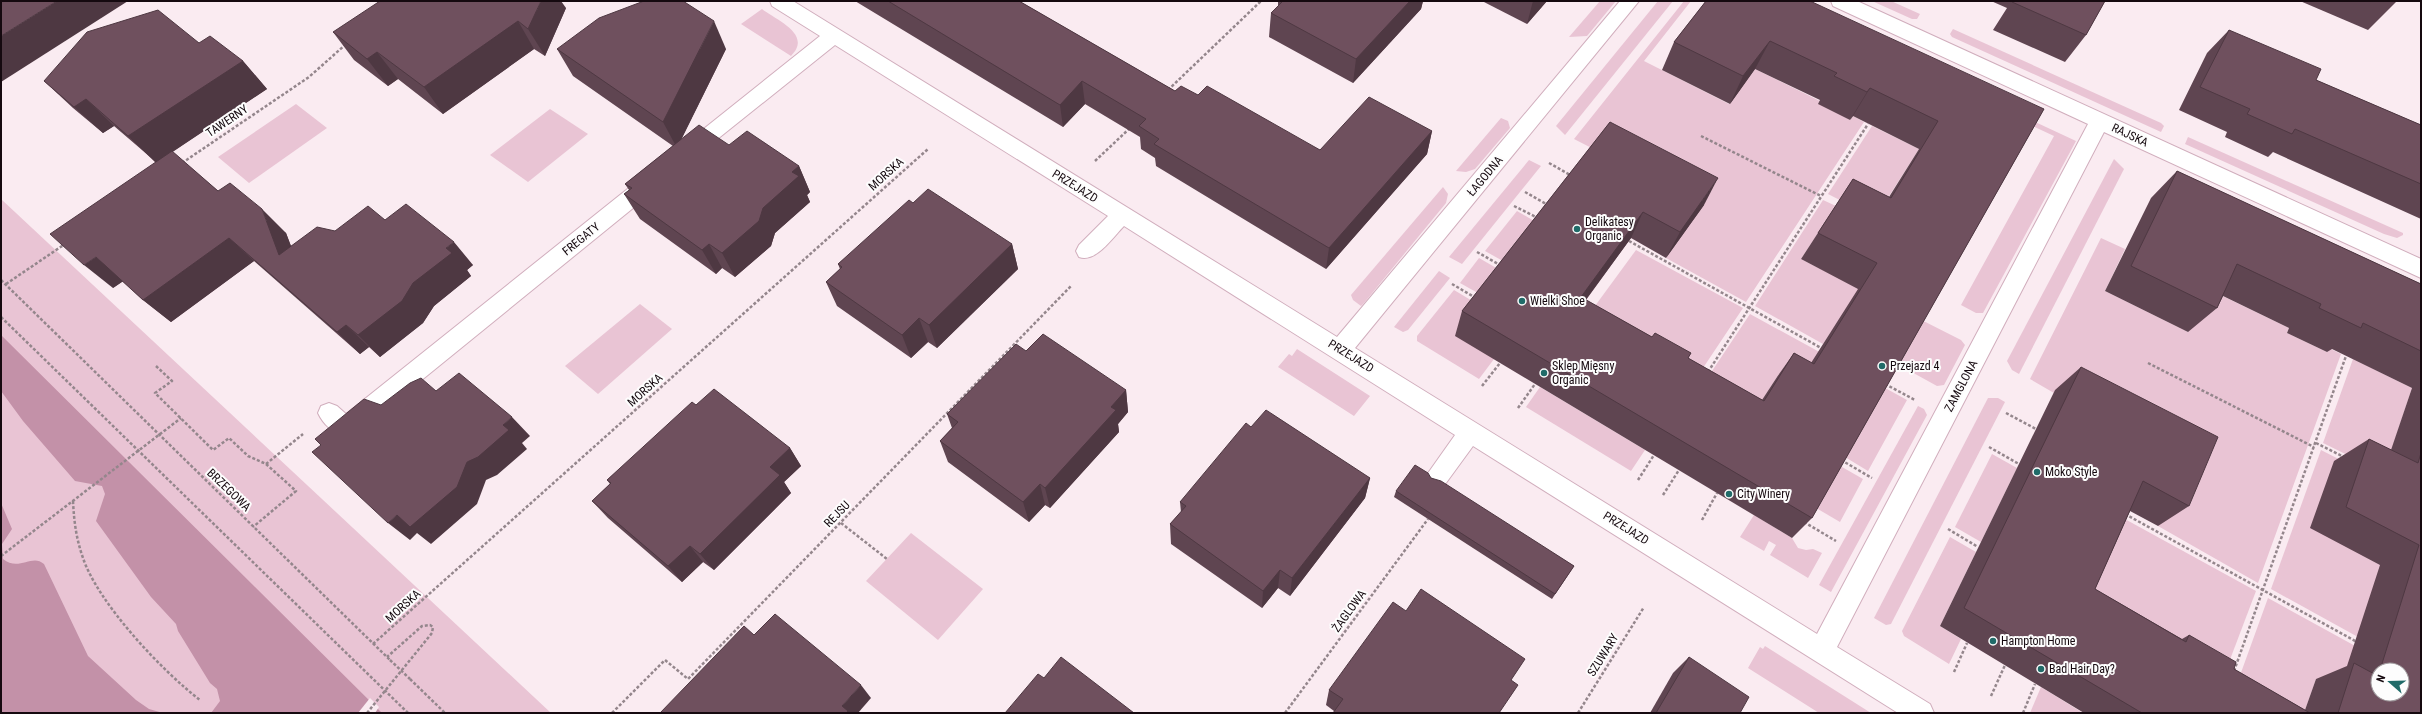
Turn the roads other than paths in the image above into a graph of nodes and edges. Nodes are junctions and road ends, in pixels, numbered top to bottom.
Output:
1 (779, 1) edge
2 (1630, 1) edge
3 (1840, 1) edge
4 (834, 35) junction
5 (2100, 122) junction
6 (1122, 215) junction
7 (1086, 251) dead end
8 (2421, 269) edge
9 (1340, 350) junction
10 (329, 413) dead end
11 (1471, 431) junction
12 (1438, 476) dead end
13 (1822, 650) junction
14 (1921, 713) edge

1 - 4 street, PRZEJAZD
2 - 9 street, ŁAGODNA
3 - 5 street, RAJSKA
4 - 6 street, PRZEJAZD
4 - 10 street, FREGATY
5 - 8 street, RAJSKA
5 - 13 street, ZAMGLONA
6 - 7 street
6 - 9 street, PRZEJAZD
9 - 11 street, PRZEJAZD
11 - 12 street
11 - 13 street, PRZEJAZD
13 - 14 street, PRZEJAZD

